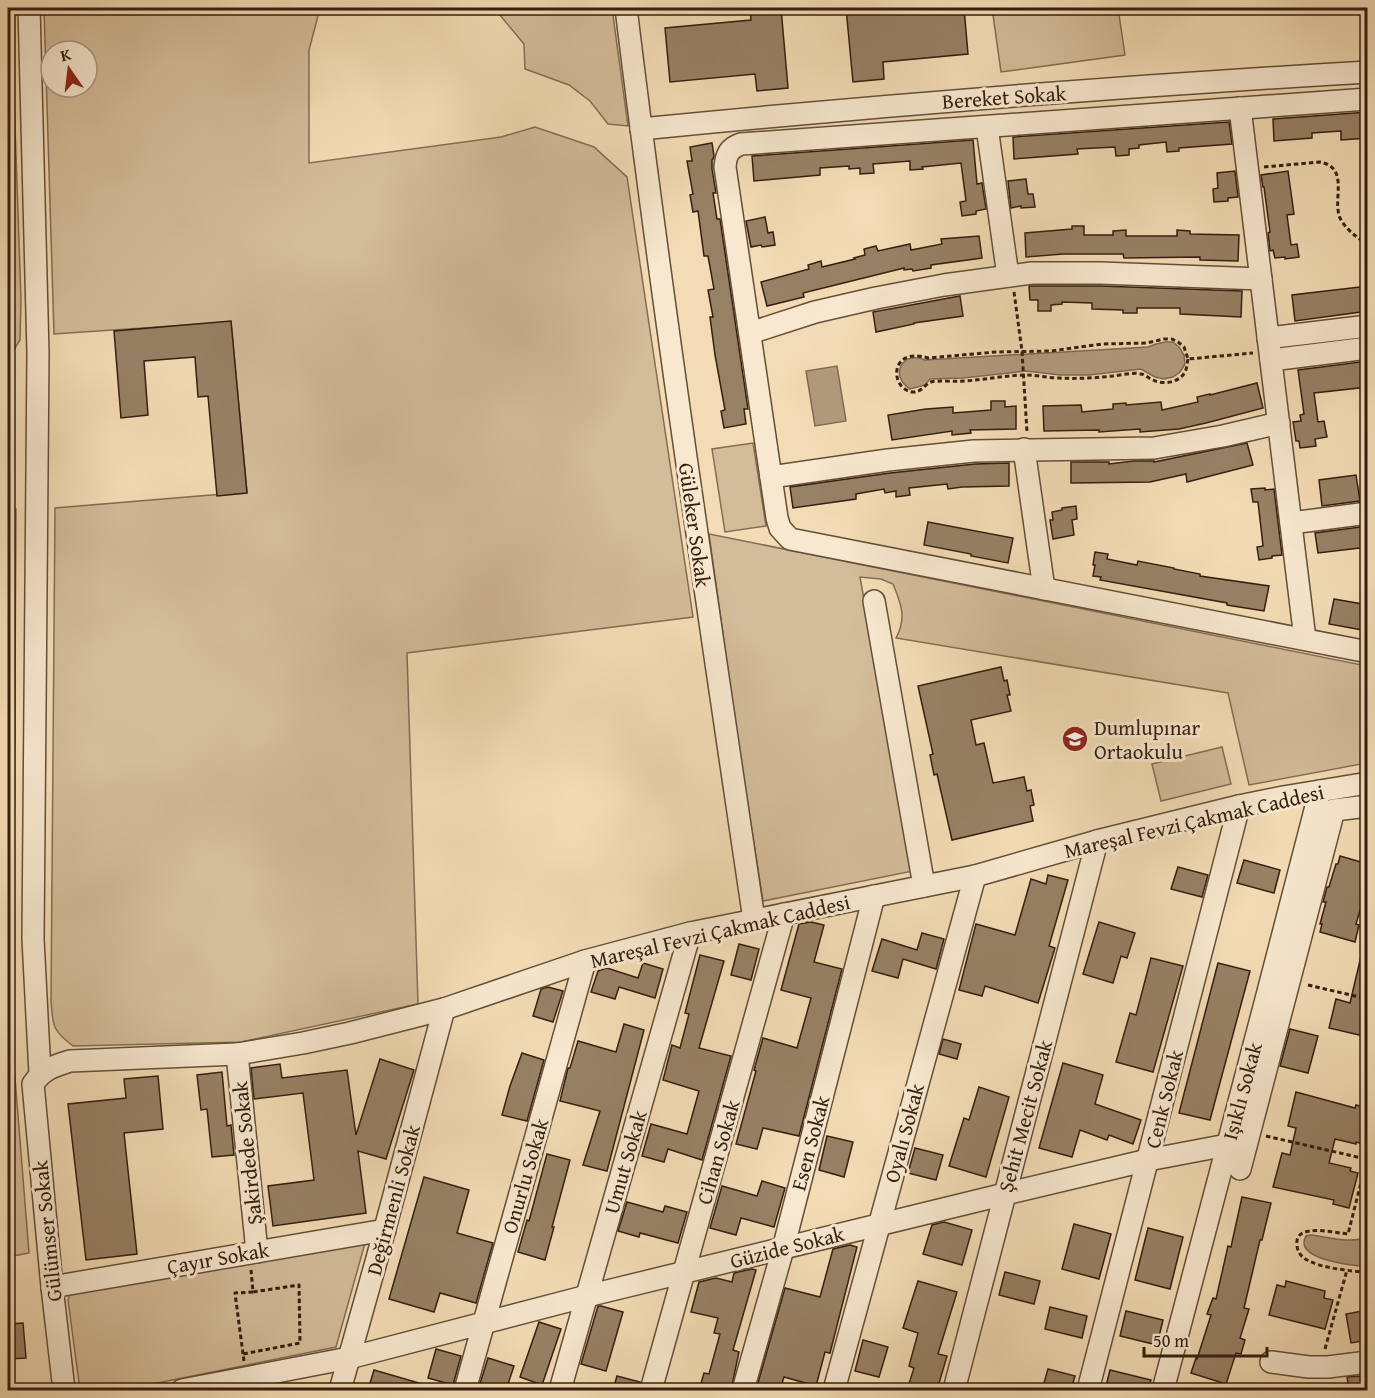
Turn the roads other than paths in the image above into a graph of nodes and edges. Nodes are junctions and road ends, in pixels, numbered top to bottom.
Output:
1 (29, 8) edge
2 (626, 8) edge
3 (1368, 72) edge
4 (1368, 99) edge
5 (1240, 108) junction
6 (987, 127) junction
7 (641, 129) junction
8 (1010, 276) junction
9 (1261, 279) junction
10 (1368, 326) edge
11 (750, 333) junction
12 (1368, 348) edge
13 (1270, 350) junction
14 (1279, 423) junction
15 (1026, 449) junction
16 (771, 477) junction
17 (1368, 513) edge
18 (1291, 523) junction
19 (1044, 589) junction
20 (874, 601) dead end
21 (1305, 639) junction
22 (1368, 652) edge
23 (1368, 783) edge
24 (1320, 791) junction
25 (1239, 806) junction
26 (1368, 806) edge
27 (1097, 842) junction
28 (975, 876) junction
29 (924, 886) junction
30 (874, 896) junction
31 (784, 914) junction
32 (753, 920) junction
33 (690, 933) junction
34 (585, 961) junction
35 (444, 1009) junction
36 (237, 1054) junction
37 (39, 1074) junction
38 (1227, 1145) junction
39 (1148, 1160) junction
40 (1240, 1169) dead end
41 (1005, 1194) junction
42 (879, 1225) junction
43 (385, 1230) junction
44 (783, 1249) junction
45 (253, 1253) junction
46 (684, 1272) junction
47 (52, 1287) junction
48 (587, 1296) junction
49 (484, 1322) junction
50 (349, 1358) junction
51 (1271, 1362) dead end
52 (1368, 1362) edge
53 (249, 1384) edge
54 (64, 1390) edge
55 (182, 1390) edge
56 (340, 1390) edge
57 (465, 1390) edge
58 (560, 1390) edge
59 (651, 1390) edge
60 (743, 1390) edge
61 (834, 1390) edge
62 (954, 1390) edge
63 (1088, 1390) edge
64 (1163, 1390) edge

1 - 37 street, Gülümser Sokak
2 - 7 street, Güleker Sokak
3 - 7 street, Bereket Sokak
4 - 5 street
5 - 6 street
5 - 9 street
6 - 8 street
6 - 11 street
7 - 32 street, Güleker Sokak
8 - 9 street
8 - 11 street
9 - 13 street
10 - 13 street
11 - 16 street
12 - 13 street
13 - 14 street
14 - 15 street
14 - 18 street
15 - 16 street
15 - 19 street
16 - 19 street
17 - 18 street
18 - 21 street
19 - 21 street
20 - 29 street
21 - 22 street
23 - 24 street, Mareşal Fevzi Çakmak Caddesi
24 - 25 street, Mareşal Fevzi Çakmak Caddesi
24 - 38 street, Işıklı Sokak
25 - 27 street, Mareşal Fevzi Çakmak Caddesi
25 - 39 street, Cenk Sokak
26 - 40 street
27 - 28 street, Mareşal Fevzi Çakmak Caddesi
27 - 41 street, Şehit Mecit Sokak
28 - 29 street, Mareşal Fevzi Çakmak Caddesi
28 - 42 street, Oyalı Sokak
29 - 30 street, Mareşal Fevzi Çakmak Caddesi
30 - 31 street, Mareşal Fevzi Çakmak Caddesi
30 - 44 street, Esen Sokak
31 - 32 street, Mareşal Fevzi Çakmak Caddesi
31 - 46 street, Cihan Sokak
32 - 33 street, Mareşal Fevzi Çakmak Caddesi
33 - 34 street, Mareşal Fevzi Çakmak Caddesi
33 - 48 street, Umut Sokak
34 - 35 street, Mareşal Fevzi Çakmak Caddesi
34 - 49 street, Onurlu Sokak
35 - 36 street, Mareşal Fevzi Çakmak Caddesi
35 - 43 street, Değirmenli Sokak
36 - 37 street, Mareşal Fevzi Çakmak Caddesi
36 - 45 street, Şakirdede Sokak
37 - 47 street, Gülümser Sokak
38 - 39 street, Güzide Sokak
38 - 64 street, Işıklı Sokak
39 - 41 street, Güzide Sokak
39 - 63 street, Cenk Sokak
41 - 42 street, Güzide Sokak
41 - 62 street, Şehit Mecit Sokak
42 - 44 street, Güzide Sokak
42 - 61 street, Oyalı Sokak
43 - 45 street, Çayır Sokak
43 - 50 street, Değirmenli Sokak
44 - 46 street, Güzide Sokak
44 - 60 street, Esen Sokak
45 - 47 street, Çayır Sokak
46 - 48 street, Güzide Sokak
46 - 59 street, Cihan Sokak
47 - 54 street, Gülümser Sokak
48 - 49 street, Güzide Sokak
48 - 58 street, Umut Sokak
49 - 50 street, Güzide Sokak
49 - 57 street, Onurlu Sokak
50 - 53 street, Güzide Sokak
50 - 56 street, Değirmenli Sokak
51 - 52 street
53 - 55 street, Güzide Sokak

